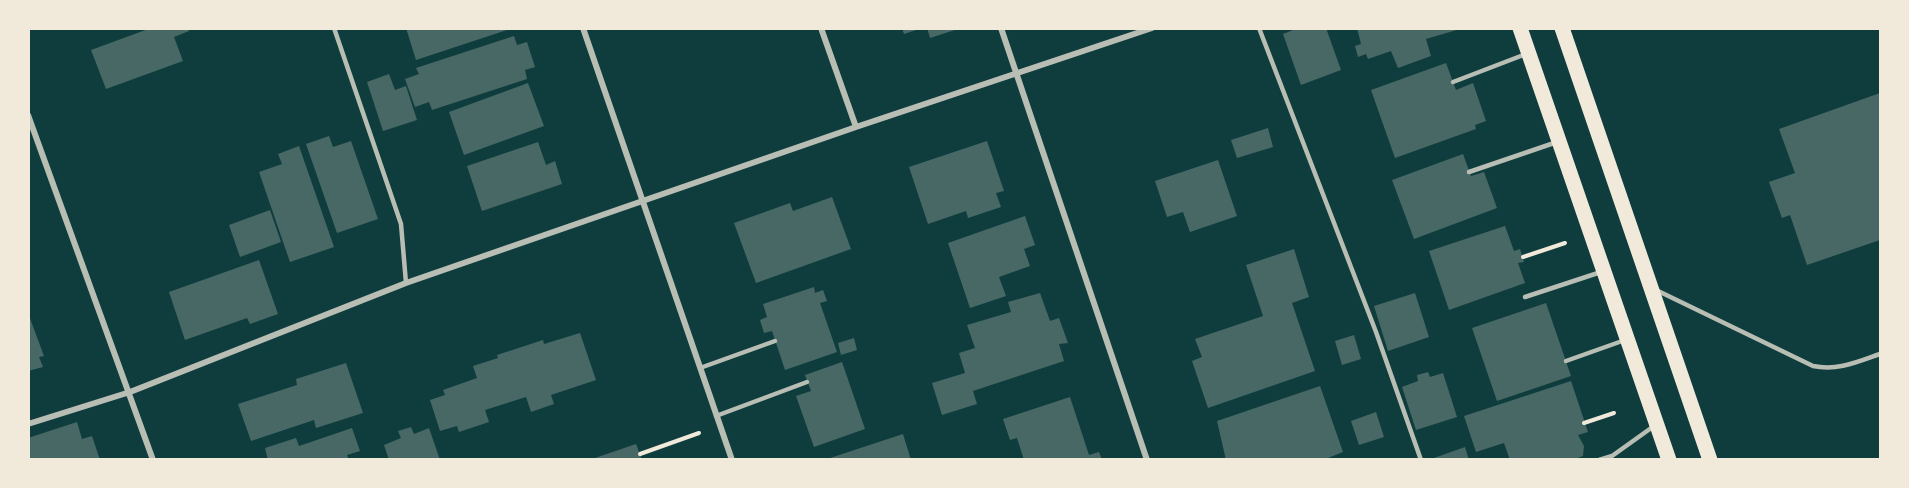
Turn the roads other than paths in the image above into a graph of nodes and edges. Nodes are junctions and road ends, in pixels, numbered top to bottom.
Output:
1 (334, 28) edge
2 (583, 28) edge
3 (821, 28) edge
4 (1001, 28) edge
5 (1152, 28) edge
6 (1259, 28) edge
7 (1520, 28) edge
8 (1562, 28) edge
9 (1528, 53) junction
10 (1016, 72) junction
11 (1453, 82) dead end
12 (28, 115) edge
13 (856, 127) junction
14 (37, 139) junction
15 (28, 141) edge
16 (1559, 141) junction
17 (1469, 172) dead end
18 (641, 201) junction
19 (1604, 272) junction
20 (406, 284) junction
21 (1651, 288) junction
22 (1525, 297) dead end
23 (1628, 339) junction
24 (775, 341) dead end
25 (1881, 354) edge
26 (1566, 361) dead end
27 (700, 368) junction
28 (807, 382) dead end
29 (130, 392) junction
30 (716, 416) junction
31 (28, 424) edge
32 (1657, 424) junction
33 (153, 459) edge
34 (732, 459) edge
35 (1147, 459) edge
36 (1421, 459) edge
37 (1599, 459) edge
38 (1669, 459) edge
39 (1710, 459) edge

1 - 20 lane
2 - 18 street
3 - 13 street
4 - 10 street
5 - 10 street
6 - 36 lane
7 - 9 main road
8 - 21 main road
9 - 11 lane
9 - 16 main road
10 - 13 street
10 - 35 street
12 - 14 street
13 - 18 street
14 - 15 lane
14 - 29 street
16 - 17 lane
16 - 19 main road
18 - 20 street
18 - 27 street
19 - 22 lane
19 - 23 main road
20 - 29 street
21 - 25 lane
21 - 39 main road
23 - 26 lane
23 - 32 main road
24 - 27 lane
27 - 30 street
28 - 30 lane
29 - 31 street
29 - 33 street
30 - 34 street
32 - 37 lane
32 - 38 main road

